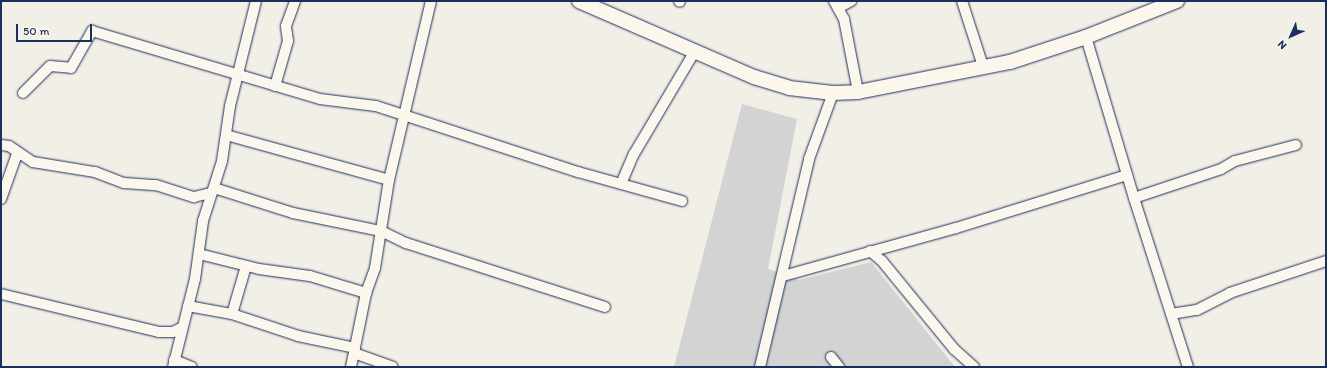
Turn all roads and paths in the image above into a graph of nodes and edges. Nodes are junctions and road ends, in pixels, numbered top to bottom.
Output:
1 (256, 1) edge
2 (295, 1) edge
3 (431, 1) edge
4 (579, 1) edge
5 (851, 1) edge
6 (962, 1) edge
7 (1177, 1) edge
8 (836, 5) edge
9 (1086, 37) junction
10 (695, 51) junction
11 (983, 66) junction
12 (238, 74) junction
13 (275, 86) junction
14 (833, 92) junction
15 (858, 92) junction
16 (23, 93) dead end
17 (406, 117) junction
18 (226, 135) junction
19 (1, 145) edge
20 (1296, 145) dead end
21 (17, 154) junction
22 (1127, 175) junction
23 (389, 180) junction
24 (621, 184) junction
25 (213, 191) junction
26 (1134, 198) junction
27 (1, 199) edge
28 (682, 201) dead end
29 (381, 231) junction
30 (870, 251) junction
31 (199, 254) junction
32 (1326, 261) edge
33 (246, 266) junction
34 (783, 276) junction
35 (366, 293) junction
36 (1, 294) edge
37 (188, 306) junction
38 (605, 306) dead end
39 (232, 314) junction
40 (1171, 314) junction
41 (181, 328) junction
42 (354, 350) junction
43 (831, 357) dead end
44 (173, 364) edge
45 (1185, 366) edge
46 (192, 367) edge
47 (351, 367) edge
48 (393, 367) edge
49 (760, 367) edge
50 (839, 367) edge
51 (974, 367) edge

1 - 12 street
2 - 13 street
3 - 17 street
4 - 10 main road
5 - 8 street
6 - 11 street
7 - 9 main road
8 - 15 street
9 - 11 main road
9 - 22 street
10 - 14 main road
10 - 24 street
11 - 15 main road
12 - 13 street
12 - 16 street
12 - 18 street
13 - 17 street
14 - 15 main road
14 - 34 street
17 - 23 street
17 - 24 street
18 - 23 street
18 - 25 street
19 - 21 street
20 - 26 street
21 - 25 street
21 - 27 street
22 - 26 street
22 - 30 street
23 - 29 street
24 - 28 street
25 - 29 street
25 - 31 street
26 - 40 street
29 - 35 street
29 - 38 street
30 - 34 street
30 - 51 street
31 - 33 street
31 - 37 street
32 - 40 street
33 - 35 street
33 - 39 street
34 - 49 street
35 - 42 street
36 - 41 street
37 - 39 street
37 - 41 street
39 - 42 street
40 - 45 street
41 - 44 street
42 - 47 street
42 - 48 street
43 - 50 street
44 - 46 street

